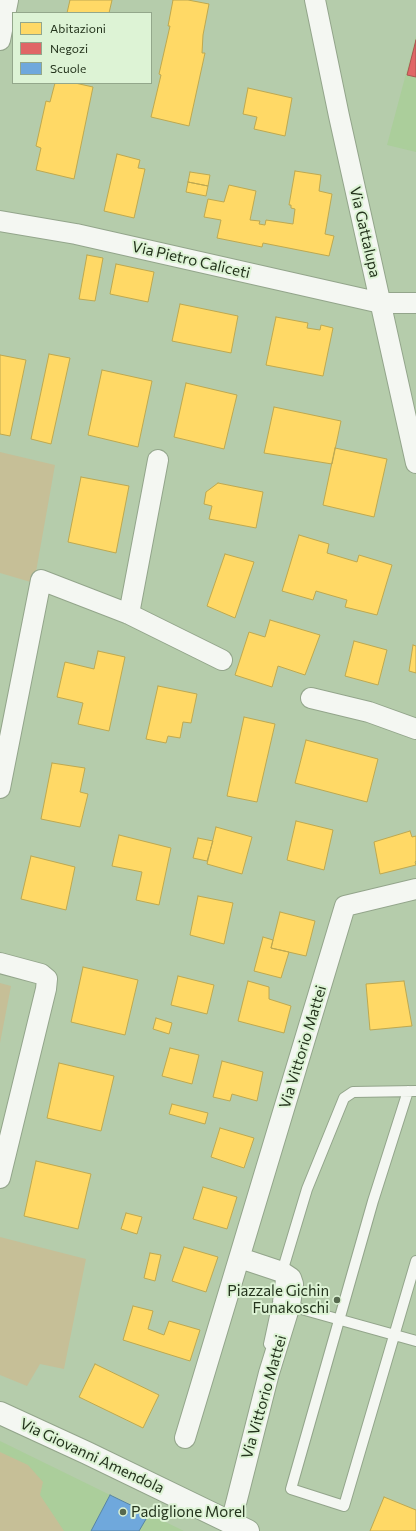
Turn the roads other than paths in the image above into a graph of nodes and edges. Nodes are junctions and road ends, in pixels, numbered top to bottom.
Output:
1 (8, 0) edge
2 (315, 0) edge
3 (0, 40) edge
4 (0, 221) edge
5 (381, 303) junction
6 (416, 303) edge
7 (158, 460) dead end
8 (416, 463) edge
9 (129, 614) junction
10 (222, 660) dead end
11 (311, 698) dead end
12 (416, 729) edge
13 (0, 788) edge
14 (416, 889) edge
15 (0, 964) edge
16 (412, 1091) edge
17 (0, 1178) edge
18 (240, 1258) junction
19 (416, 1261) edge
20 (282, 1272) junction
21 (284, 1304) junction
22 (339, 1319) junction
23 (394, 1335) junction
24 (416, 1341) edge
25 (0, 1413) edge
26 (185, 1438) dead end
27 (240, 1527) edge

1 - 3 street
2 - 5 street, Via Gattalupa
4 - 5 street, Via Pietro Caliceti
5 - 6 street, Via Pietro Caliceti
5 - 8 street, Via Gattalupa
7 - 9 street
9 - 10 street
9 - 13 street
11 - 12 street
14 - 18 street, Via Vittorio Mattei
15 - 17 street
16 - 20 lane
16 - 22 lane
18 - 20 street
18 - 26 street, Via Vittorio Mattei
19 - 23 lane
20 - 21 street, Via Vittorio Mattei
21 - 22 lane
21 - 27 street, Via Vittorio Mattei
22 - 23 lane
22 - 23 lane
23 - 24 lane
25 - 27 main road, Via Giovanni Amendola

